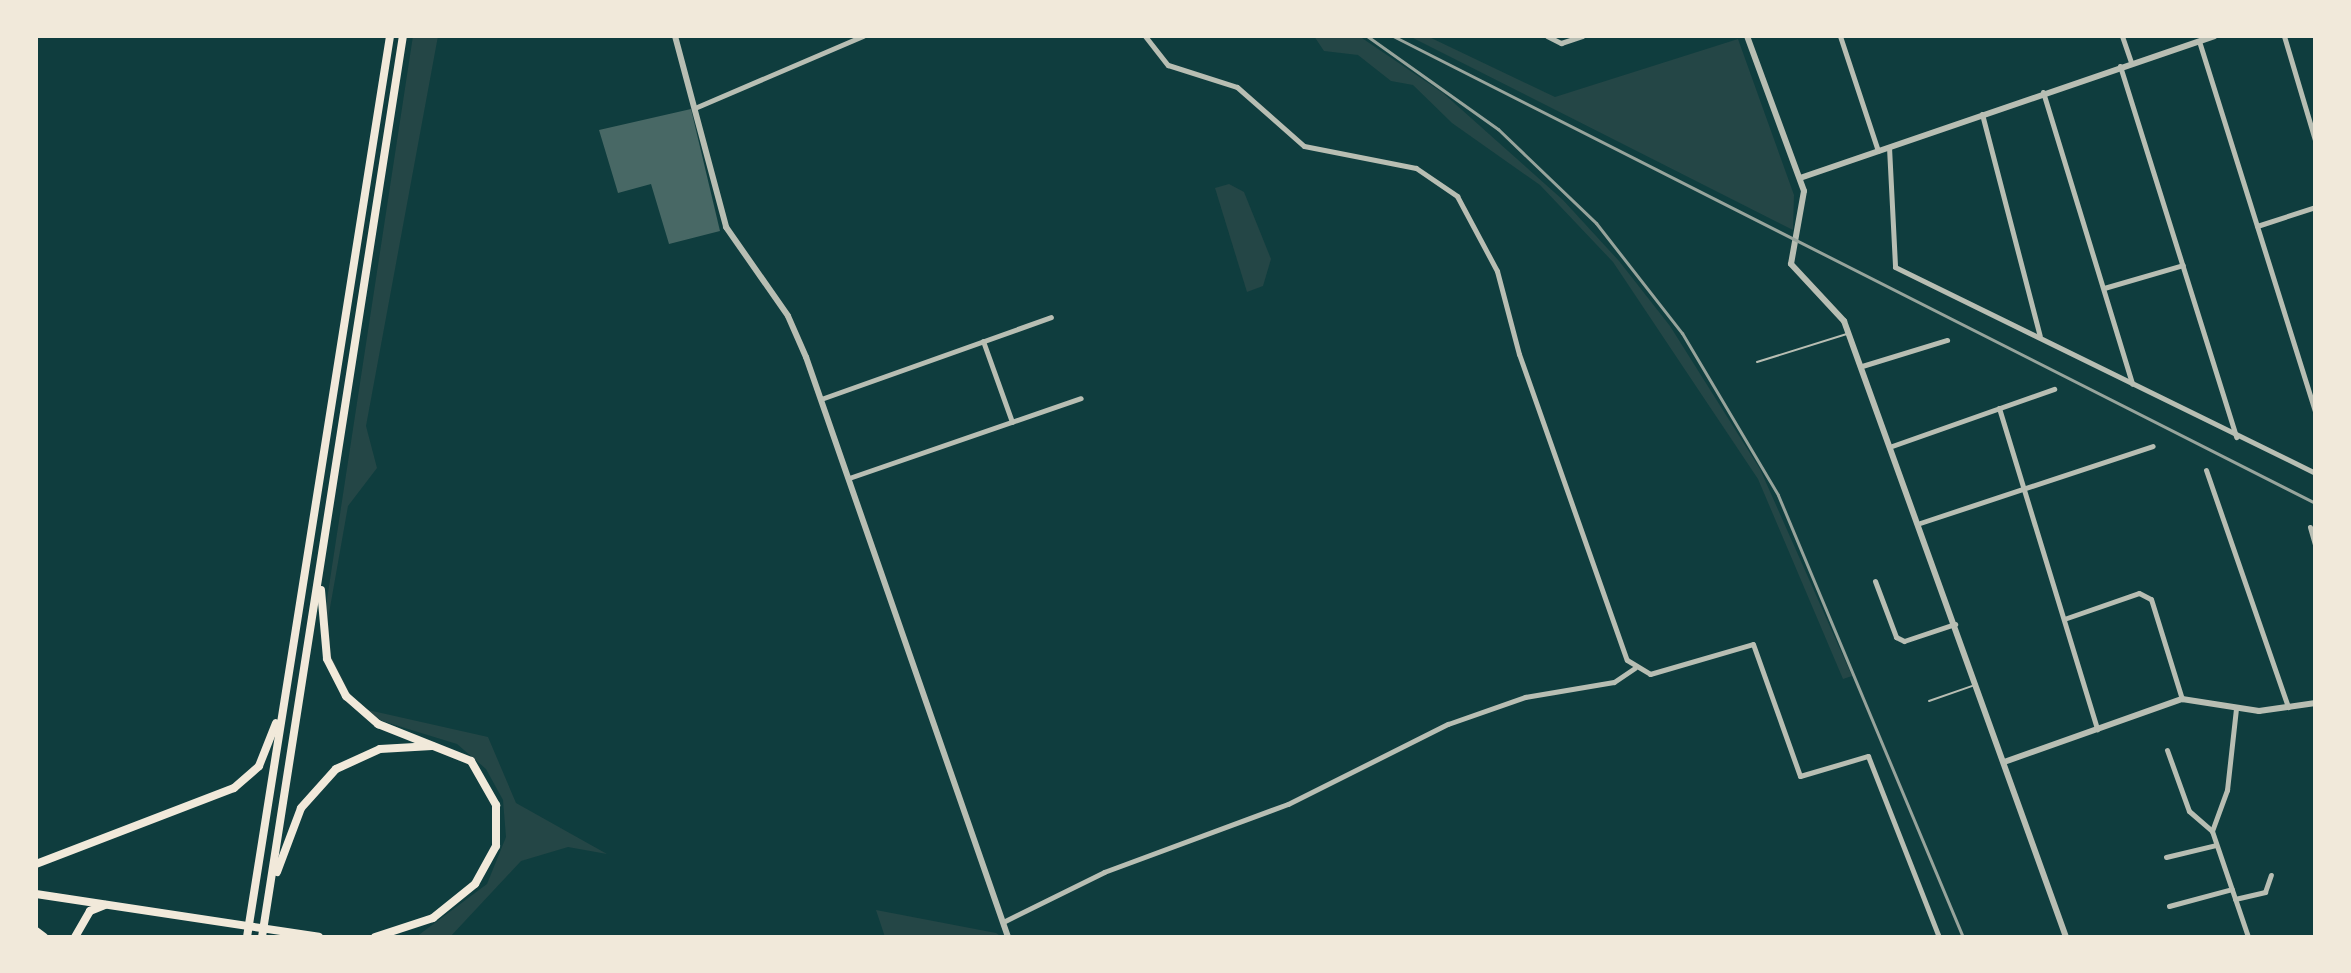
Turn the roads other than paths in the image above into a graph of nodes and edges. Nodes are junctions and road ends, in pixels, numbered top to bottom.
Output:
1 (390, 36) edge
2 (403, 36) edge
3 (675, 36) edge
4 (863, 36) edge
5 (1145, 36) edge
6 (1547, 36) edge
7 (1582, 36) edge
8 (1747, 36) edge
9 (1840, 36) edge
10 (2122, 36) edge
11 (2214, 36) edge
12 (2284, 36) edge
13 (2199, 41) junction
14 (2131, 62) junction
15 (2120, 65) junction
16 (2043, 92) junction
17 (697, 107) junction
18 (1982, 114) junction
19 (2315, 140) edge
20 (1889, 147) junction
21 (1878, 151) junction
22 (1800, 178) junction
23 (2315, 207) edge
24 (2257, 226) junction
25 (2183, 265) junction
26 (2104, 288) junction
27 (1051, 317) dead end
28 (1849, 333) junction
29 (2040, 337) junction
30 (1947, 340) dead end
31 (983, 341) junction
32 (1757, 362) dead end
33 (1862, 366) junction
34 (2132, 385) junction
35 (2054, 389) dead end
36 (1081, 398) dead end
37 (821, 399) junction
38 (1999, 408) junction
39 (2315, 412) edge
40 (1012, 422) junction
41 (2236, 437) junction
42 (1892, 446) junction
43 (2153, 446) dead end
44 (2206, 470) dead end
45 (2315, 473) edge
46 (849, 478) junction
47 (2024, 489) junction
48 (1920, 523) junction
49 (2310, 527) dead end
50 (2315, 544) edge
51 (321, 562) junction
52 (1875, 581) dead end
53 (2064, 619) junction
54 (1955, 624) junction
55 (295, 633) junction
56 (1635, 668) junction
57 (1977, 685) junction
58 (2182, 699) junction
59 (1929, 701) dead end
60 (2315, 703) edge
61 (2236, 708) junction
62 (2289, 709) junction
63 (2097, 729) junction
64 (448, 748) junction
65 (2167, 750) dead end
66 (2004, 762) junction
67 (2212, 831) junction
68 (2216, 845) junction
69 (2166, 857) dead end
70 (36, 864) edge
71 (2271, 875) dead end
72 (2232, 889) junction
73 (36, 894) edge
74 (2235, 899) junction
75 (105, 904) junction
76 (2169, 906) dead end
77 (267, 907) junction
78 (1003, 922) junction
79 (36, 931) edge
80 (304, 935) edge
81 (1937, 936) edge
82 (44, 937) edge
83 (75, 937) edge
84 (247, 937) edge
85 (262, 937) edge
86 (319, 937) edge
87 (375, 937) edge
88 (1008, 937) edge
89 (2066, 937) edge
90 (2248, 937) edge

1 - 55 highway
2 - 51 highway
3 - 17 street
4 - 17 street
5 - 56 street
6 - 7 street
8 - 22 street
9 - 21 street
10 - 14 street
11 - 13 street
12 - 19 street
13 - 14 street
13 - 24 street
14 - 15 street
15 - 16 street
15 - 25 street
16 - 18 street
16 - 26 street
17 - 37 street
18 - 20 street
18 - 29 street
20 - 21 street
20 - 29 street
21 - 22 street
22 - 28 street
23 - 24 street
24 - 39 street
25 - 26 street
25 - 41 street
26 - 34 street
27 - 31 street
28 - 32 lane
28 - 33 street
29 - 34 street
30 - 33 street
31 - 37 street
31 - 40 street
33 - 42 street
34 - 41 street
35 - 38 street
36 - 40 street
37 - 46 street
38 - 42 street
38 - 47 street
40 - 46 street
41 - 45 street
42 - 48 street
43 - 47 street
44 - 62 street
46 - 78 street
47 - 48 street
47 - 53 street
48 - 54 street
49 - 50 street
51 - 64 highway
51 - 77 highway
52 - 54 street
53 - 58 street
53 - 63 street
54 - 57 street
55 - 70 highway
55 - 84 highway
56 - 78 street
56 - 81 street
57 - 59 lane
57 - 66 street
58 - 61 street
58 - 63 street
60 - 62 street
61 - 62 street
61 - 67 street
63 - 66 street
64 - 77 highway
64 - 87 highway
65 - 67 street
66 - 89 street
67 - 68 street
68 - 69 street
68 - 72 street
71 - 74 street
72 - 74 street
72 - 76 street
73 - 75 highway
74 - 90 street
75 - 80 highway
75 - 83 highway
77 - 85 highway
78 - 88 street
79 - 82 highway
80 - 86 highway

